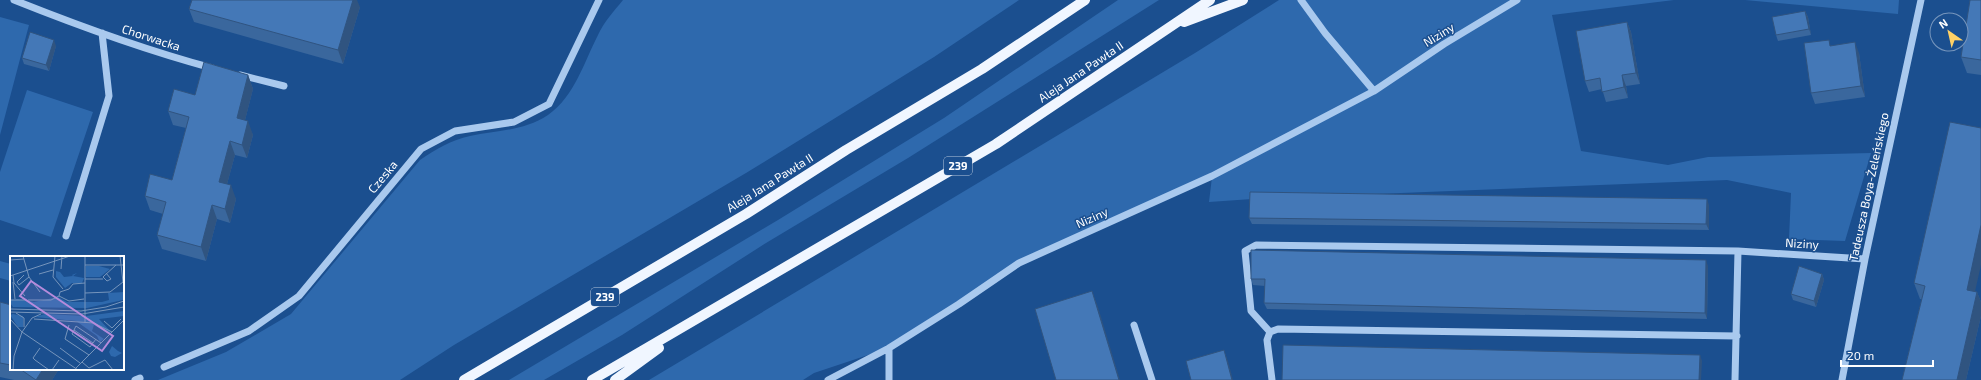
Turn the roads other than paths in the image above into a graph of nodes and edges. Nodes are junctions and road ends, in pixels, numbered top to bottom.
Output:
1 (14, 0) edge
2 (599, 0) edge
3 (1085, 0) edge
4 (1210, 0) edge
5 (1243, 0) edge
6 (1301, 0) edge
7 (1517, 0) edge
8 (1921, 0) edge
9 (1170, 28) junction
10 (102, 33) junction
11 (217, 69) edge
12 (232, 73) edge
13 (284, 86) dead end
14 (1374, 91) junction
15 (66, 236) dead end
16 (1738, 251) junction
17 (1865, 259) junction
18 (698, 319) junction
19 (1134, 325) dead end
20 (1270, 332) junction
21 (1737, 336) junction
22 (889, 348) junction
23 (164, 367) dead end
24 (464, 380) edge
25 (592, 380) edge
26 (615, 380) edge
27 (828, 380) edge
28 (889, 380) edge
29 (1152, 380) edge
30 (1272, 380) edge
31 (1735, 380) edge
32 (1842, 380) edge

1 - 10 street, Chorwacka
2 - 23 street, Czeska
3 - 24 main road, Aleja Jana Pawła II / 239
4 - 9 main road, Aleja Jana Pawła II / 239
5 - 9 main road
6 - 14 street
7 - 14 street, Niziny
8 - 17 street, Tadeusza Boya-Żeleńskiego
9 - 18 main road, Aleja Jana Pawła II / 239
10 - 11 street, Chorwacka
10 - 15 street
12 - 13 street
14 - 22 street, Niziny
16 - 17 street, Niziny
16 - 20 street, Niziny
16 - 21 street
17 - 32 street, Tadeusza Boya-Żeleńskiego
18 - 25 main road, Aleja Jana Pawła II / 239
18 - 26 main road
19 - 29 street
20 - 21 street
20 - 30 street
21 - 31 street
22 - 27 street, Niziny
22 - 28 street

